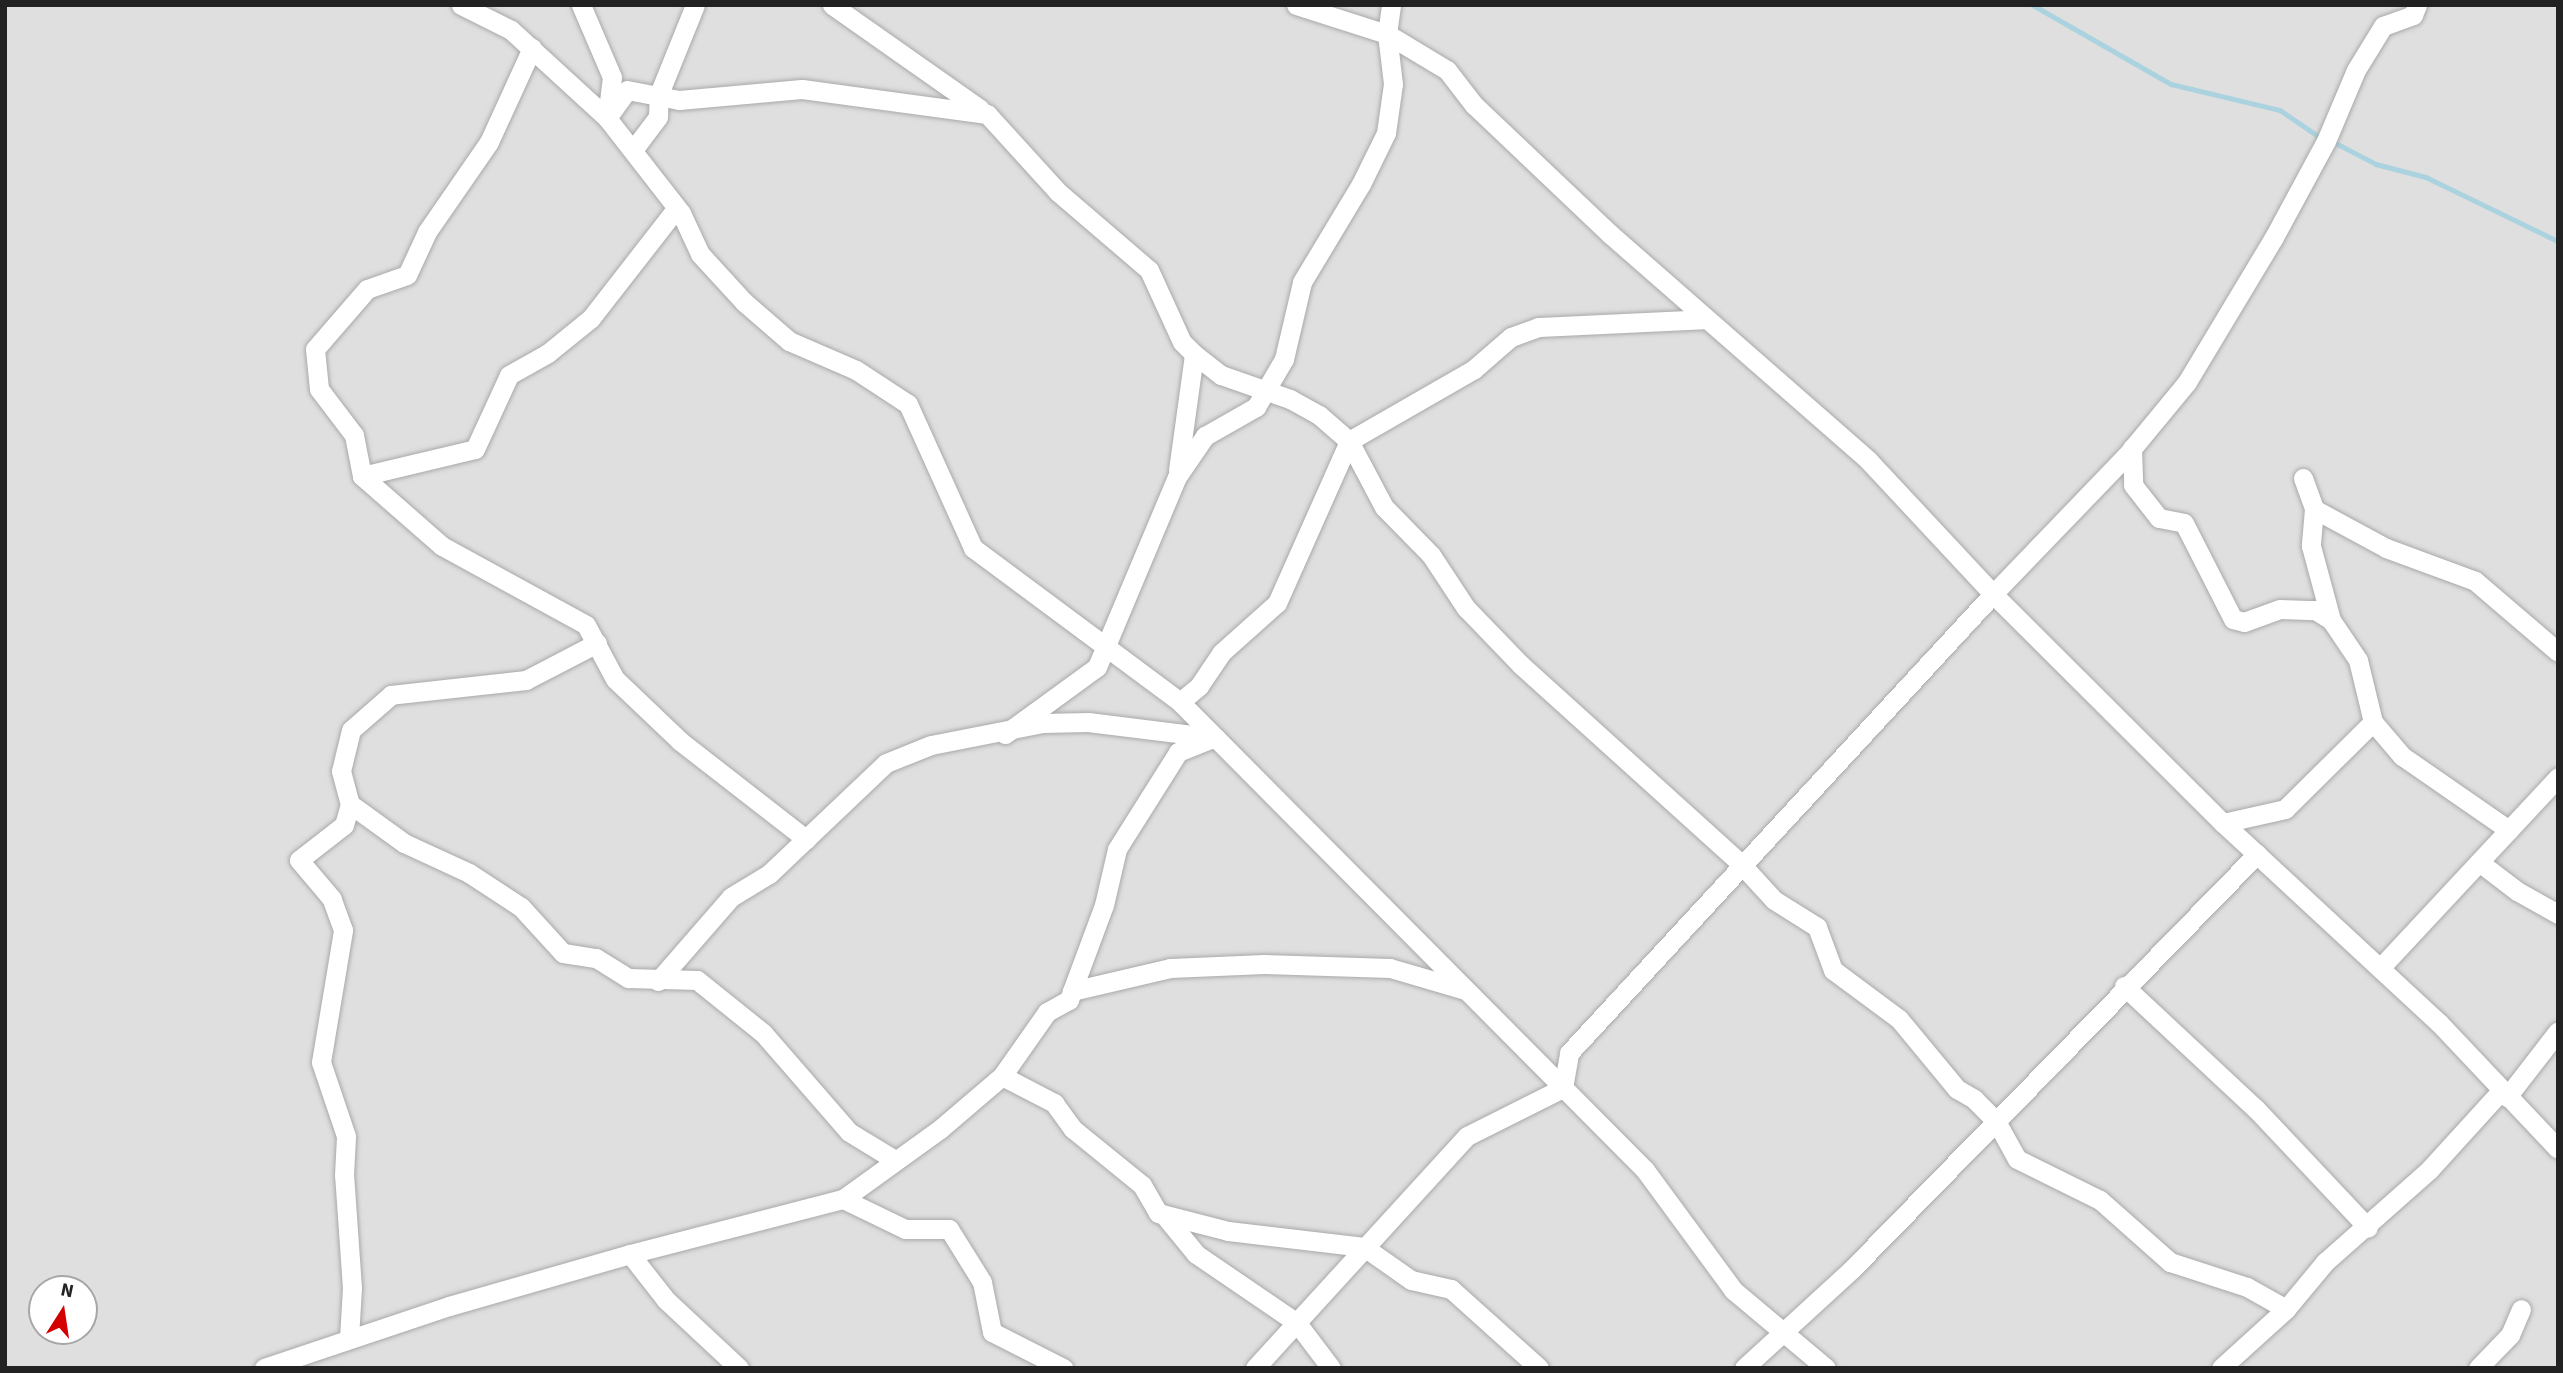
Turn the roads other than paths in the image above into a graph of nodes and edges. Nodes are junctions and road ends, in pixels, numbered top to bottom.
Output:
1 (461, 5) edge
2 (581, 5) edge
3 (695, 5) edge
4 (832, 5) edge
5 (1296, 5) edge
6 (1391, 5) edge
7 (2417, 5) edge
8 (1387, 34) junction
9 (532, 48) junction
10 (659, 94) junction
11 (987, 114) junction
12 (607, 118) junction
13 (633, 150) junction
14 (676, 209) junction
15 (1705, 319) junction
16 (1194, 354) junction
17 (1264, 393) junction
18 (1349, 441) junction
19 (2132, 448) junction
20 (362, 476) junction
21 (1177, 477) junction
22 (2303, 478) dead end
23 (2314, 509) junction
24 (1993, 594) junction
25 (2331, 620) junction
26 (597, 643) junction
27 (1102, 648) junction
28 (2558, 652) edge
29 (1180, 702) junction
30 (2373, 722) junction
31 (1005, 734) junction
32 (1216, 738) junction
33 (2558, 777) edge
34 (350, 804) junction
35 (2223, 822) junction
36 (2509, 830) junction
37 (806, 839) junction
38 (2257, 854) junction
39 (2479, 862) junction
40 (1741, 864) junction
41 (2558, 914) edge
42 (2380, 968) junction
43 (658, 981) junction
44 (2124, 986) junction
45 (1072, 991) junction
46 (1465, 991) junction
47 (2558, 1031) edge
48 (1002, 1076) junction
49 (1563, 1088) junction
50 (2504, 1094) junction
51 (1996, 1121) junction
52 (2558, 1149) edge
53 (895, 1160) junction
54 (843, 1199) junction
55 (1164, 1215) junction
56 (2368, 1228) junction
57 (1364, 1247) junction
58 (630, 1254) junction
59 (2286, 1309) junction
60 (2521, 1309) dead end
61 (1297, 1323) junction
62 (1783, 1331) junction
63 (349, 1338) junction
64 (264, 1368) edge
65 (739, 1368) edge
66 (1063, 1368) edge
67 (1255, 1368) edge
68 (1331, 1368) edge
69 (1539, 1368) edge
70 (1744, 1368) edge
71 (1826, 1368) edge
72 (2221, 1368) edge
73 (2478, 1368) edge

1 - 9 street
2 - 12 street
3 - 10 street
4 - 11 street
5 - 8 street
6 - 8 street
7 - 19 street
8 - 15 street
8 - 17 street
9 - 12 street
9 - 20 street
10 - 11 street
10 - 12 street
10 - 13 street
11 - 16 street
12 - 13 street
13 - 14 street
14 - 20 street
14 - 27 street
15 - 18 street
15 - 24 street
16 - 17 street
16 - 21 street
17 - 18 street
17 - 21 street
18 - 29 street
18 - 40 street
19 - 24 street
19 - 25 street
20 - 26 street
21 - 27 street
22 - 23 street
23 - 25 street
23 - 28 street
24 - 35 street
24 - 40 street
25 - 30 street
26 - 34 street
26 - 37 street
27 - 29 street
27 - 31 street
29 - 32 street
30 - 35 street
30 - 36 street
31 - 32 street
31 - 37 street
32 - 45 street
32 - 46 street
33 - 36 street
34 - 43 street
34 - 63 street
35 - 38 street
36 - 39 street
37 - 43 street
38 - 42 street
38 - 44 street
39 - 41 street
39 - 42 street
40 - 49 street
40 - 51 street
42 - 50 street
43 - 53 street
44 - 51 street
44 - 56 street
45 - 46 street
45 - 48 street
46 - 49 street
47 - 50 street
48 - 53 street
48 - 55 street
49 - 57 street
49 - 62 street
50 - 52 street
50 - 56 street
51 - 59 street
51 - 62 street
53 - 54 street
54 - 58 street
54 - 66 street
55 - 57 street
55 - 61 street
56 - 59 street
57 - 61 street
57 - 69 street
58 - 63 street
58 - 65 street
59 - 72 street
60 - 73 street
61 - 67 street
61 - 68 street
62 - 70 street
62 - 71 street
63 - 64 street

